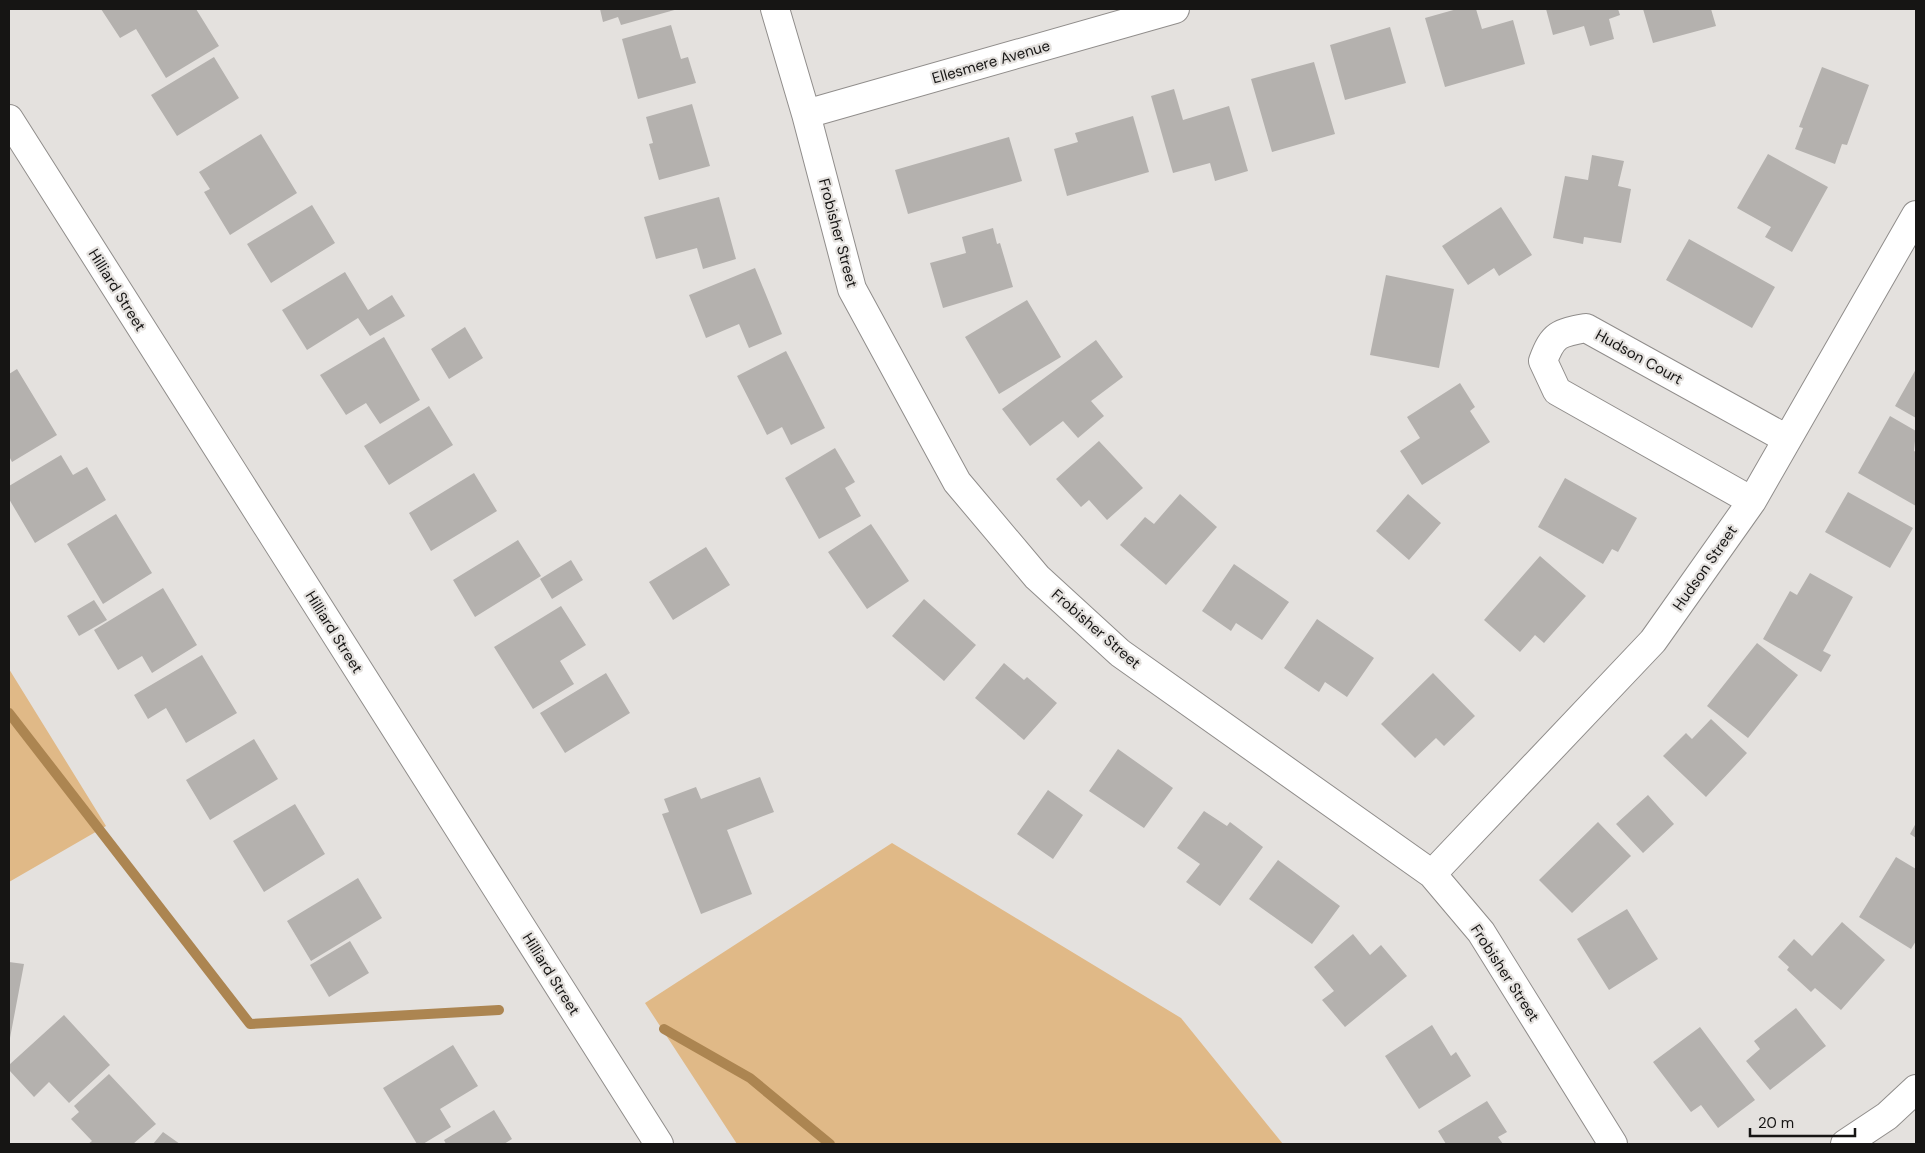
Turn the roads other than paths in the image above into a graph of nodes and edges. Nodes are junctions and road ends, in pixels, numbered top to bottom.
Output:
1 (775, 9) edge
2 (1176, 9) edge
3 (806, 114) junction
4 (9, 119) edge
5 (1916, 215) edge
6 (1787, 439) junction
7 (1752, 501) junction
8 (1432, 874) junction
9 (1916, 1090) edge
10 (659, 1144) edge
11 (1614, 1144) edge
12 (1845, 1144) edge

1 - 3 street, Frobisher Street
2 - 3 street, Ellesmere Avenue
3 - 8 street, Frobisher Street
4 - 10 street, Hilliard Street
5 - 6 street, Hudson Street
6 - 7 street, Hudson Street
6 - 7 street, Hudson Court
7 - 8 street, Hudson Street
8 - 11 street, Frobisher Street
9 - 12 street

